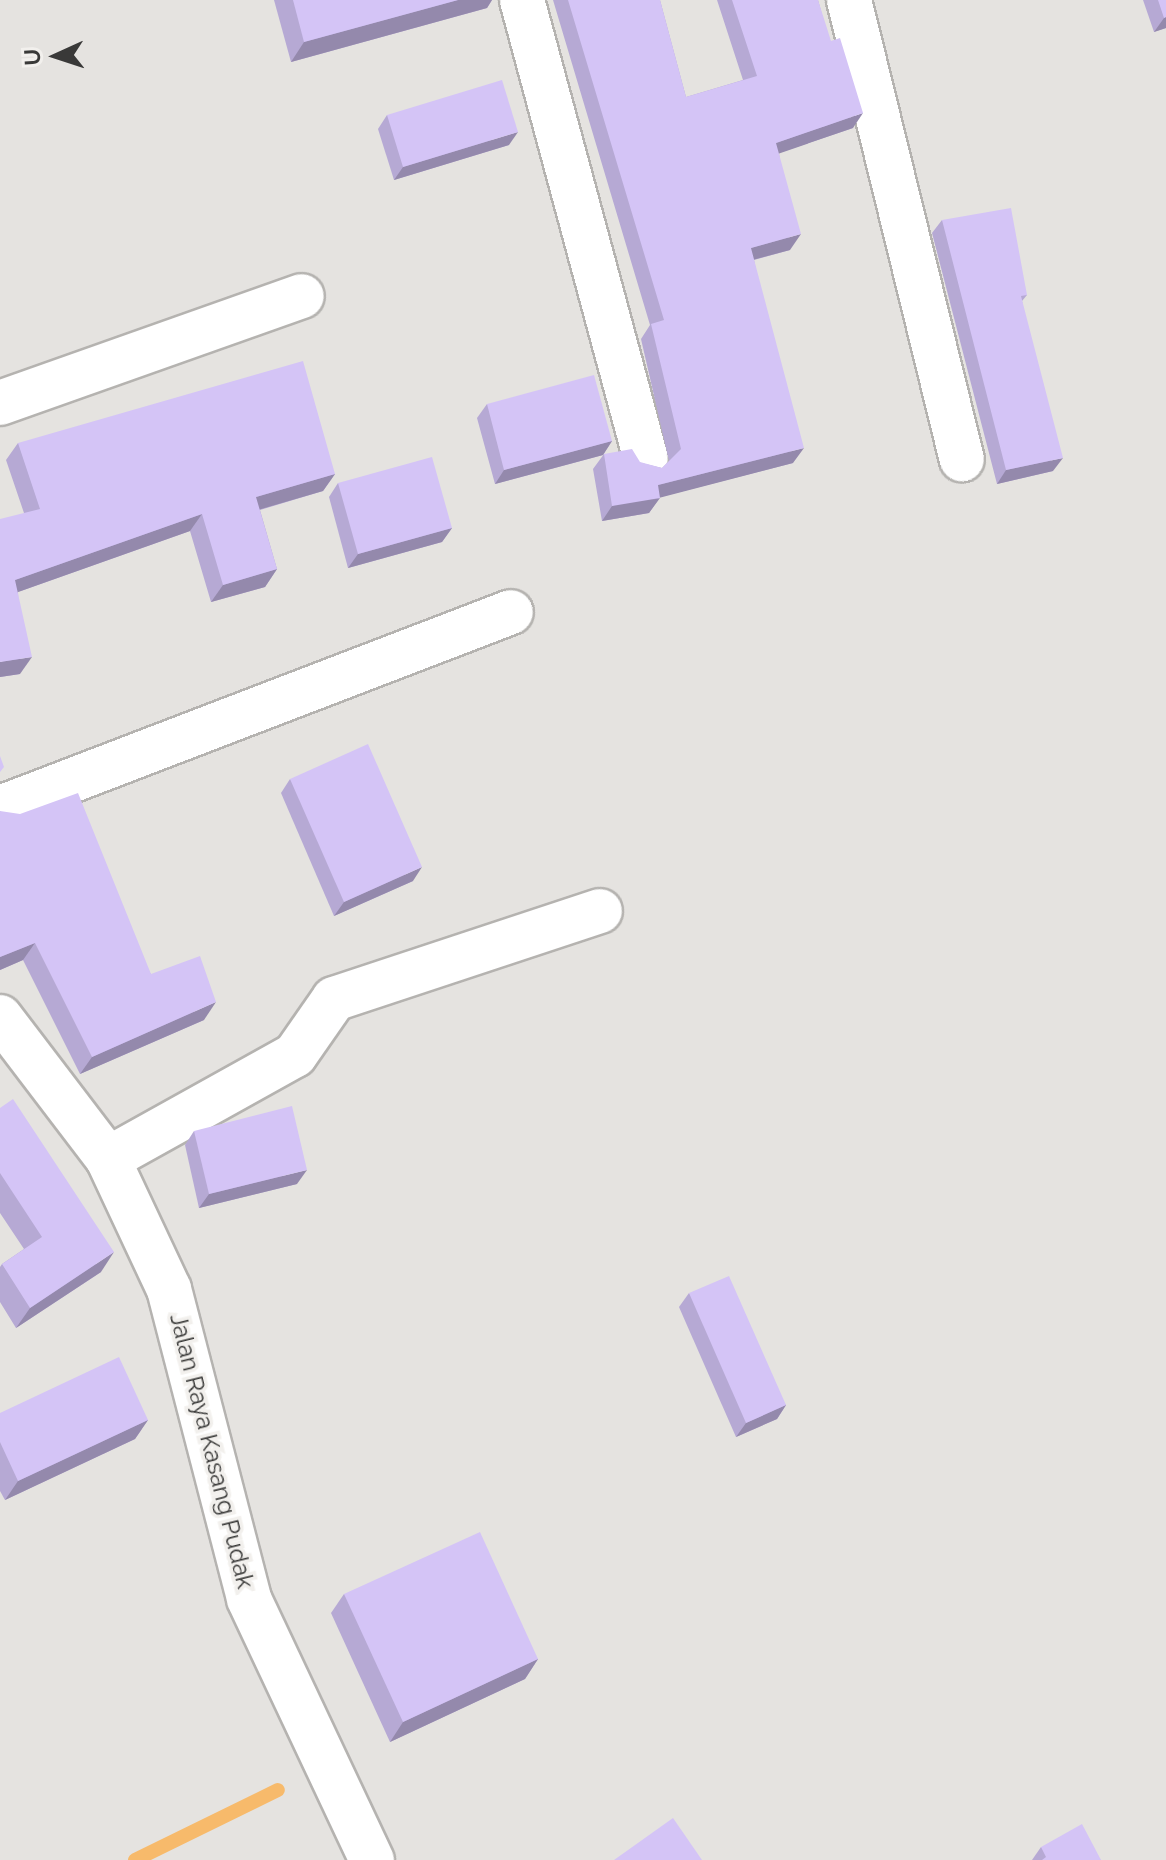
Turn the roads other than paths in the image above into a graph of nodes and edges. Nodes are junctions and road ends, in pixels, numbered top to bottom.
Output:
1 (522, 0) edge
2 (849, 0) edge
3 (302, 296) dead end
4 (0, 403) edge
5 (646, 459) dead end
6 (962, 459) dead end
7 (511, 612) dead end
8 (0, 808) edge
9 (600, 911) dead end
10 (0, 1017) edge
11 (108, 1159) junction
12 (372, 1860) edge

1 - 5 street
2 - 6 street
3 - 4 street
7 - 8 street
9 - 11 street
10 - 11 street, Jalan Raya Kasang Pudak
11 - 12 street, Jalan Raya Kasang Pudak

